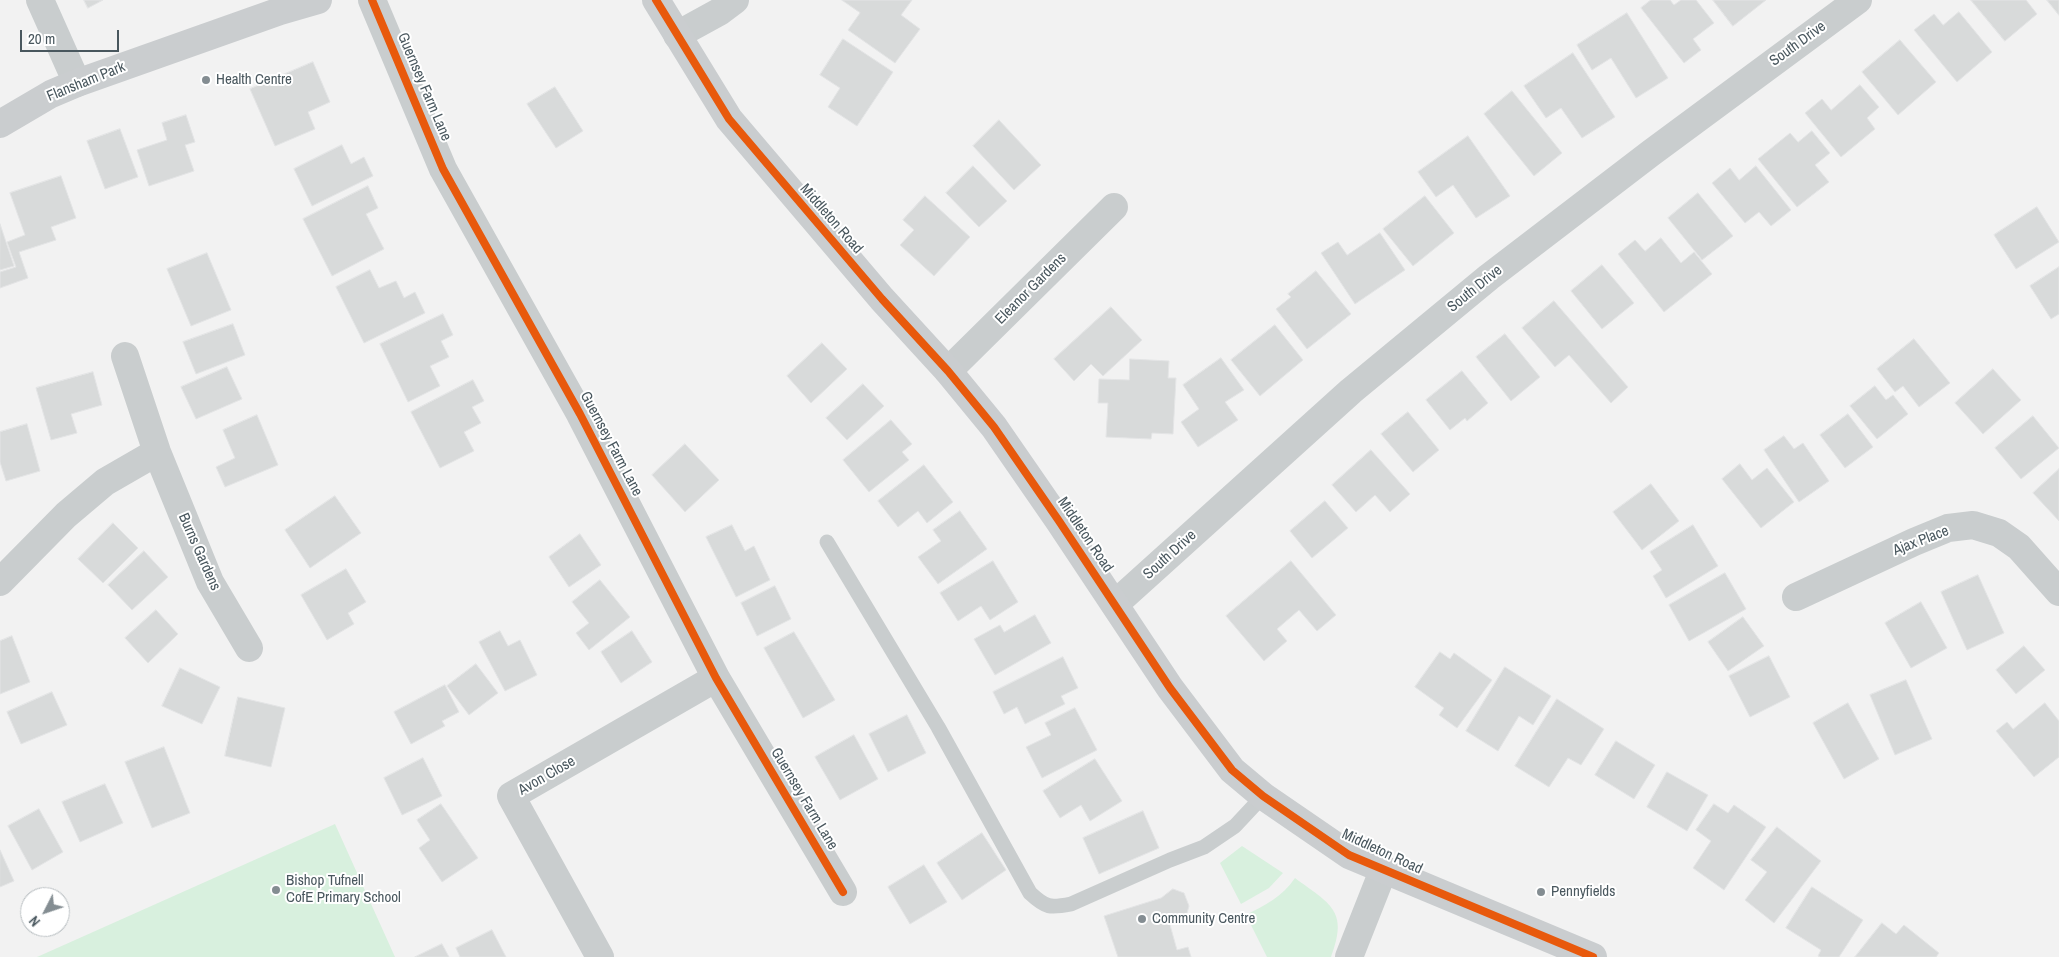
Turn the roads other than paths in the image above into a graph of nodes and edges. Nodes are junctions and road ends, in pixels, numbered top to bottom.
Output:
1 (40, 0) edge
2 (318, 0) edge
3 (372, 0) edge
4 (656, 0) edge
5 (735, 0) edge
6 (1858, 0) edge
7 (277, 6) edge
8 (677, 35) junction
9 (77, 83) junction
10 (0, 124) edge
11 (1114, 207) dead end
12 (125, 356) dead end
13 (948, 371) junction
14 (157, 452) junction
15 (826, 542) dead end
16 (0, 582) edge
17 (2059, 592) edge
18 (1796, 597) dead end
19 (1115, 604) junction
20 (249, 648) dead end
21 (716, 678) junction
22 (1263, 796) junction
23 (1383, 870) junction
24 (843, 892) dead end
25 (600, 957) edge
26 (1349, 957) edge
27 (1593, 957) edge

1 - 9 street
2 - 7 main road, Flansham Park
3 - 21 street, Guernsey Farm Lane
4 - 8 main road, Middleton Road
5 - 8 street
6 - 19 street, South Drive
7 - 9 main road, Flansham Park
8 - 13 main road, Middleton Road
9 - 10 main road, Flansham Park
11 - 13 street, Eleanor Gardens
12 - 14 street, Burns Gardens
13 - 19 main road, Middleton Road
14 - 16 street
14 - 20 street, Burns Gardens
15 - 22 lane
17 - 18 street, Ajax Place
19 - 22 main road, Middleton Road
21 - 24 street, Guernsey Farm Lane
21 - 25 street, Avon Close
22 - 23 main road, Middleton Road
23 - 26 street
23 - 27 main road, Middleton Road

